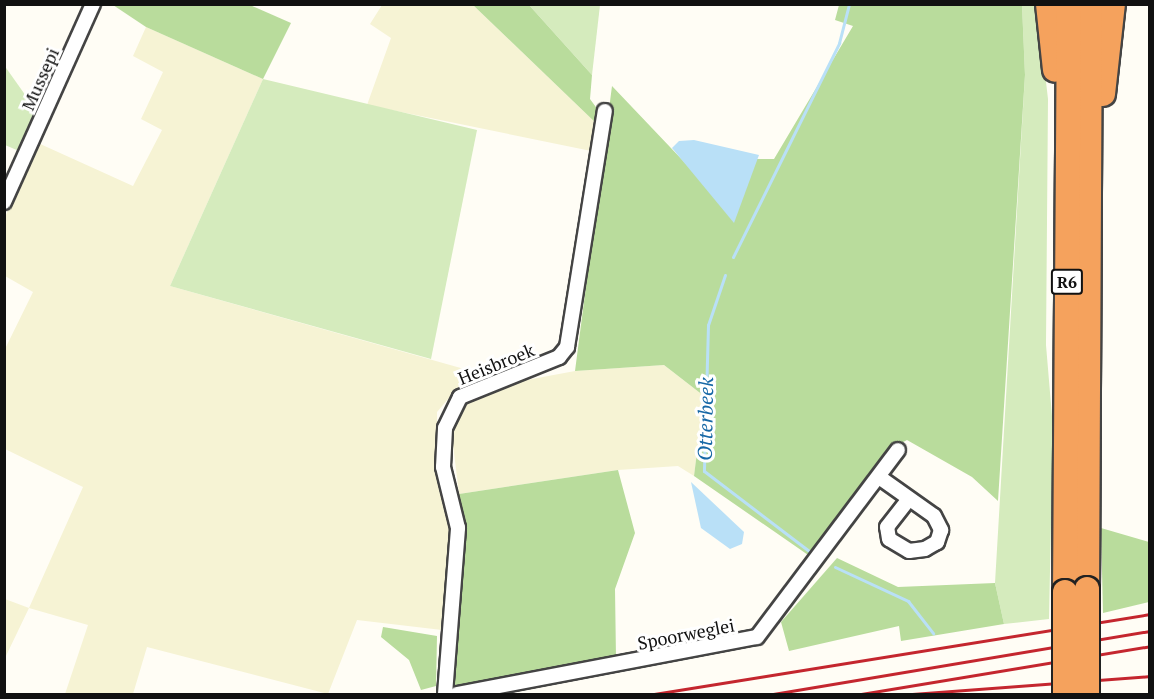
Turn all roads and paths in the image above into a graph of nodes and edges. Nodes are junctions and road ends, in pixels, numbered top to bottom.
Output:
1 (93, 4) edge
2 (1048, 4) edge
3 (1069, 4) edge
4 (1090, 4) edge
5 (1113, 4) edge
6 (605, 111) dead end
7 (1068, 140) junction
8 (1089, 161) junction
9 (4, 202) edge
10 (898, 450) dead end
11 (879, 477) junction
12 (908, 500) dead end
13 (1076, 590) junction
14 (445, 694) edge
15 (457, 694) edge
16 (1065, 694) edge
17 (1087, 694) edge

1 - 9 street, Mussepi
2 - 7 highway
3 - 7 highway, R6
4 - 8 highway, R6
5 - 8 highway
6 - 14 street, Heisbroek
7 - 13 highway, R6
8 - 13 highway, R6
10 - 11 street, Spoorweglei
11 - 12 street
11 - 15 street, Spoorweglei
13 - 16 highway, R6, bridge
13 - 17 highway, R6, bridge

